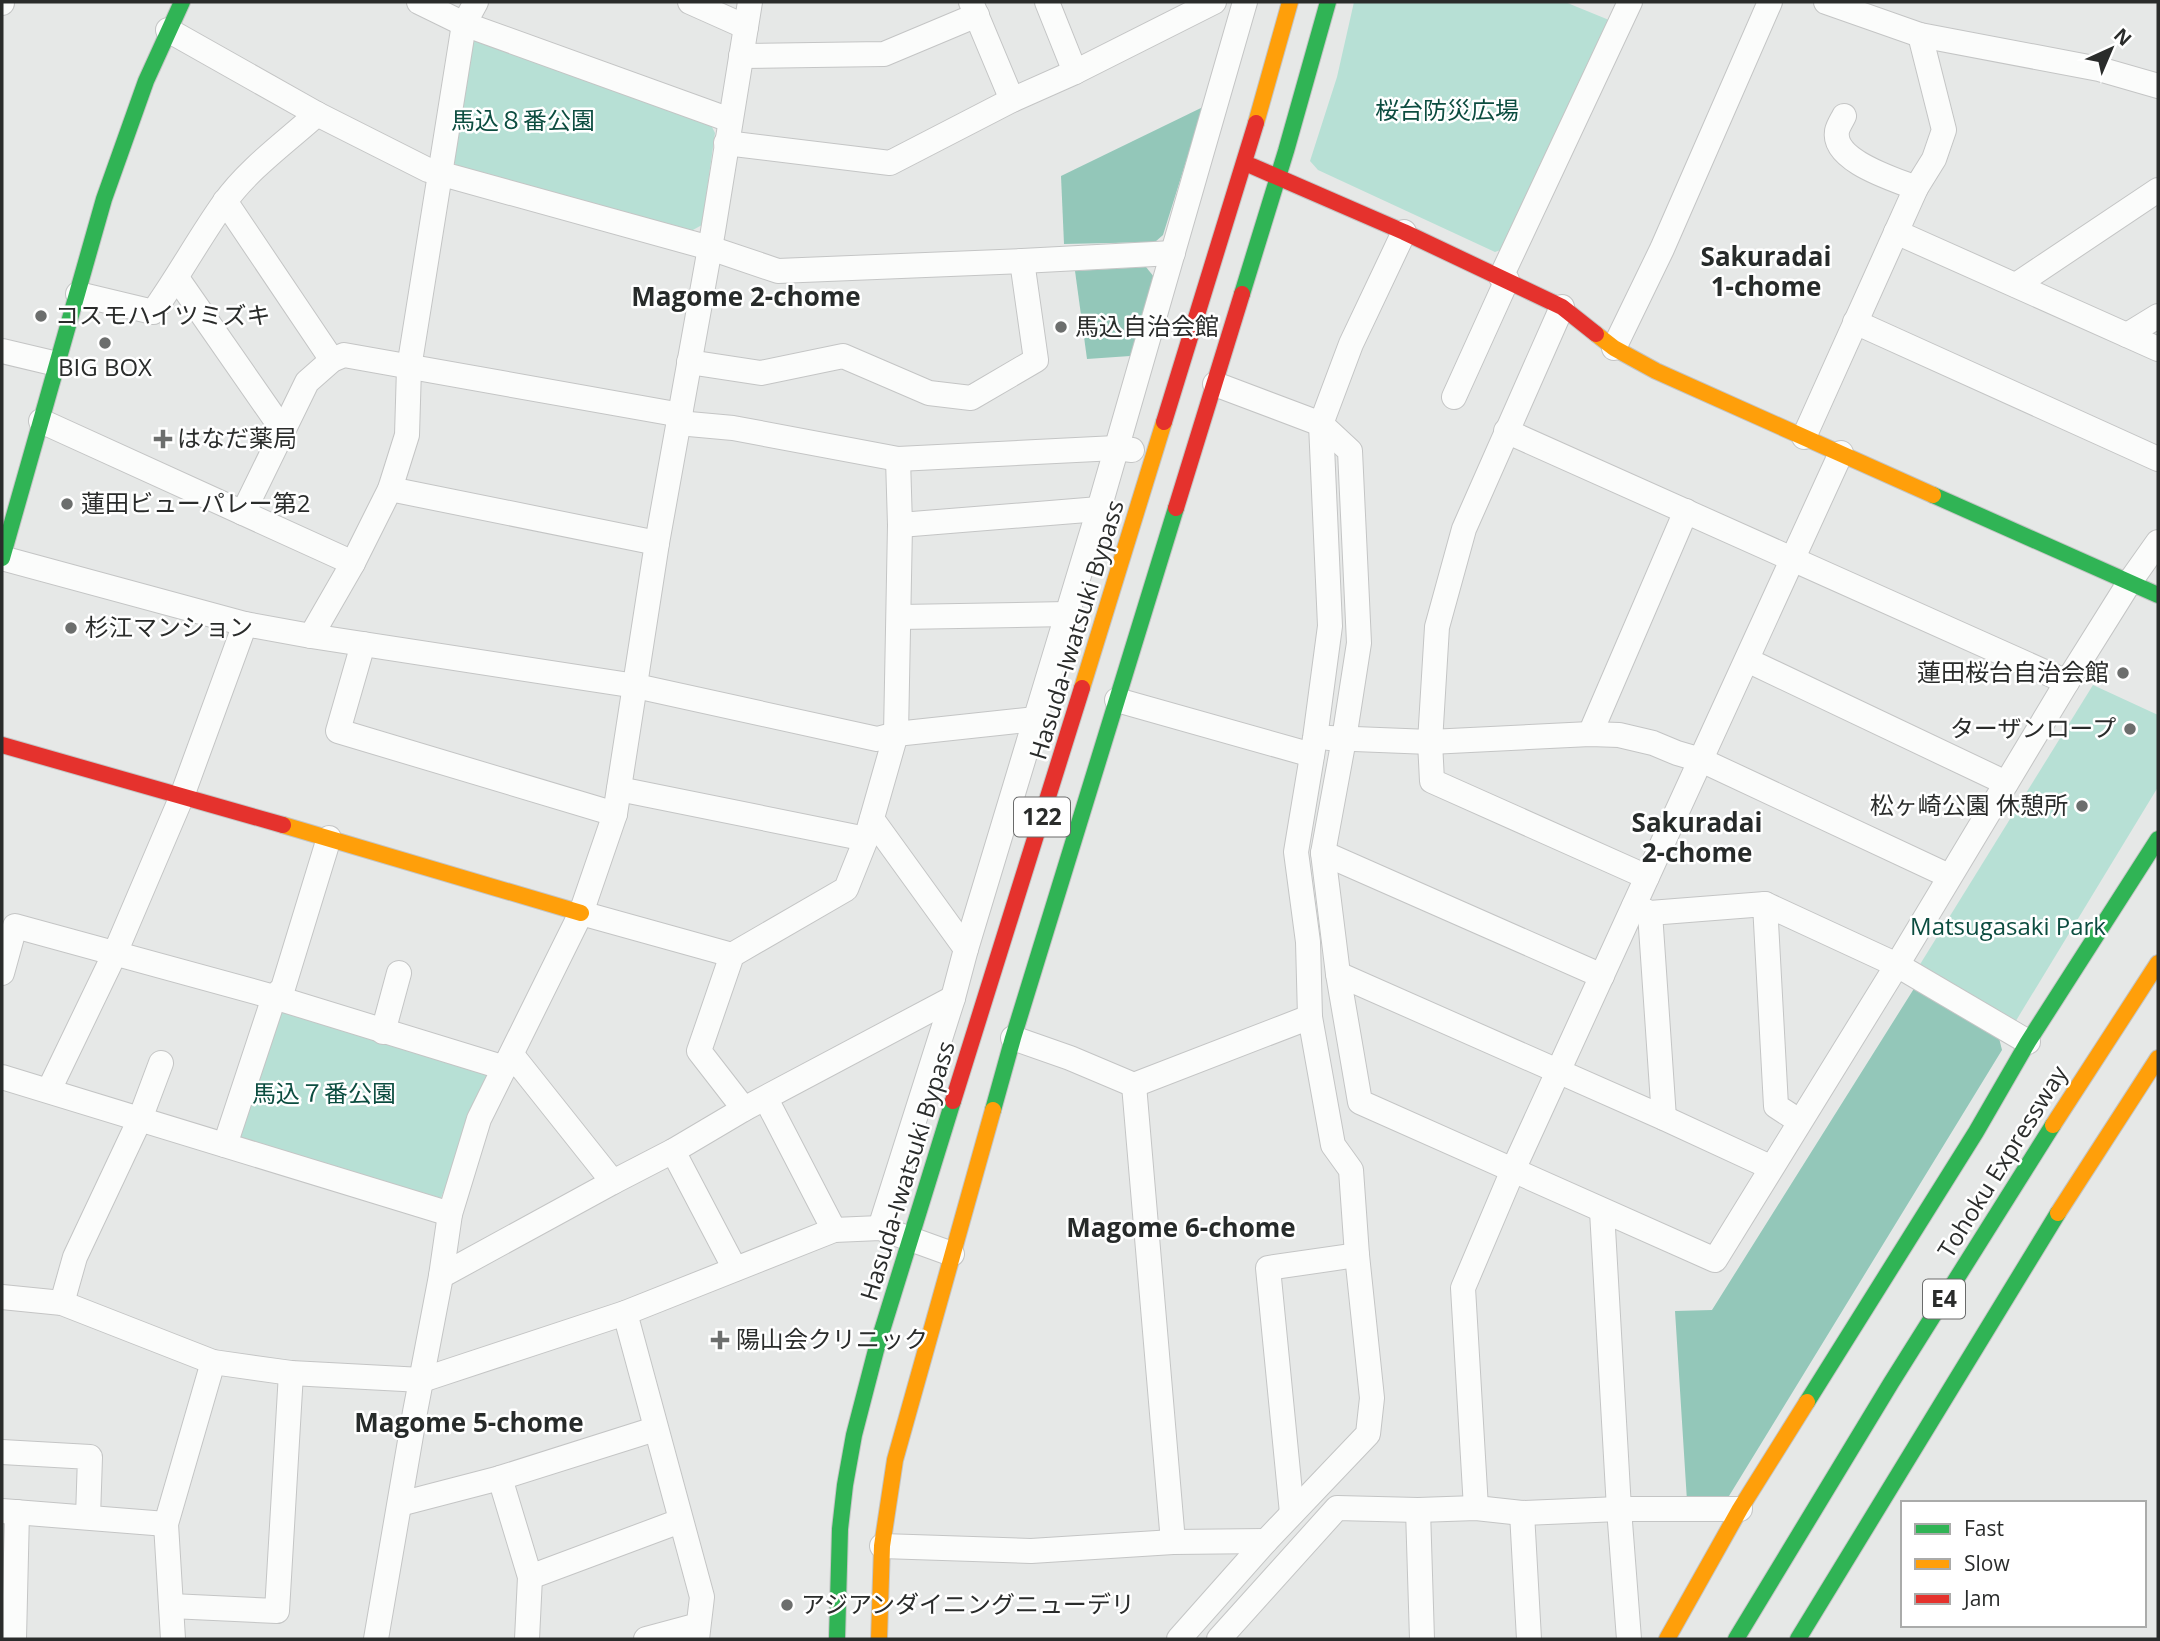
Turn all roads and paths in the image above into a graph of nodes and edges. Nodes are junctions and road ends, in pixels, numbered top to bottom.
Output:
1 (181, 2) edge
2 (419, 2) edge
3 (477, 2) edge
4 (690, 2) edge
5 (750, 2) edge
6 (1047, 2) edge
7 (1214, 2) edge
8 (1245, 2) edge
9 (1290, 2) edge
10 (1328, 2) edge
11 (1630, 2) edge
12 (1770, 2) edge
13 (1841, 5) edge
14 (974, 8) edge
15 (1170, 12) edge
16 (464, 24) junction
17 (746, 27) junction
18 (168, 30) junction
19 (1920, 35) junction
20 (741, 56) junction
21 (1075, 72) junction
22 (2158, 86) edge
23 (1012, 100) junction
24 (317, 114) junction
25 (1844, 116) dead end
26 (728, 132) junction
27 (1245, 163) junction
28 (441, 174) junction
29 (1278, 177) junction
30 (1916, 188) junction
31 (2158, 190) edge
32 (225, 201) junction
33 (1404, 232) junction
34 (1896, 232) junction
35 (710, 248) junction
36 (1173, 253) junction
37 (1022, 261) junction
38 (177, 278) junction
39 (1504, 279) junction
40 (2016, 285) junction
41 (78, 294) junction
42 (1562, 307) junction
43 (2158, 316) edge
44 (1855, 322) junction
45 (2127, 335) junction
46 (1614, 348) junction
47 (2158, 349) edge
48 (2, 351) edge
49 (332, 360) junction
50 (690, 362) junction
51 (57, 364) junction
52 (409, 368) junction
53 (1215, 384) junction
54 (1454, 397) dead end
55 (680, 419) junction
56 (41, 421) junction
57 (1321, 424) junction
58 (282, 429) junction
59 (1506, 431) junction
60 (1804, 437) junction
61 (1116, 448) junction
62 (1157, 451) junction
63 (1841, 453) junction
64 (898, 459) junction
65 (2158, 459) edge
66 (390, 489) junction
67 (1099, 509) junction
68 (1686, 511) junction
69 (243, 513) junction
70 (6, 523) edge
71 (901, 525) junction
72 (2158, 542) edge
73 (657, 543) junction
74 (2, 558) edge
75 (1793, 559) junction
76 (353, 563) junction
77 (2129, 583) junction
78 (2158, 596) edge
79 (1067, 614) junction
80 (900, 617) junction
81 (245, 624) junction
82 (311, 636) junction
83 (363, 644) junction
84 (1746, 660) junction
85 (2067, 682) junction
86 (636, 686) junction
87 (1117, 700) junction
88 (1036, 719) junction
89 (896, 734) junction
90 (1590, 734) junction
91 (1344, 739) junction
92 (1430, 742) junction
93 (2, 745) edge
94 (1313, 746) junction
95 (1701, 760) junction
96 (2006, 783) junction
97 (619, 789) junction
98 (182, 796) junction
99 (615, 814) junction
100 (869, 829) junction
101 (329, 838) junction
102 (2158, 839) edge
103 (1323, 853) junction
104 (1950, 876) junction
105 (1647, 877) junction
106 (1765, 904) junction
107 (1642, 910) junction
108 (581, 913) junction
109 (966, 949) junction
110 (115, 953) junction
111 (732, 955) junction
112 (2158, 963) edge
113 (1897, 965) junction
114 (2, 972) edge
115 (399, 973) dead end
116 (1338, 974) junction
117 (1602, 976) junction
118 (274, 998) junction
119 (953, 998) junction
120 (1310, 1017) junction
121 (383, 1032) junction
122 (1013, 1038) junction
123 (2028, 1042) junction
124 (2158, 1058) edge
125 (508, 1062) junction
126 (161, 1063) dead end
127 (1558, 1072) junction
128 (2, 1077) edge
129 (1134, 1085) junction
130 (49, 1090) junction
131 (755, 1104) junction
132 (1664, 1118) junction
133 (140, 1119) junction
134 (1799, 1121) junction
135 (225, 1145) junction
136 (673, 1152) junction
137 (1770, 1167) junction
138 (1513, 1170) junction
139 (613, 1182) junction
140 (1602, 1211) junction
141 (450, 1214) junction
142 (880, 1228) junction
143 (834, 1230) junction
144 (910, 1240) junction
145 (952, 1254) junction
146 (1357, 1255) junction
147 (735, 1269) junction
148 (441, 1276) junction
149 (2, 1297) edge
150 (62, 1303) junction
151 (625, 1313) junction
152 (213, 1362) junction
153 (291, 1373) junction
154 (422, 1380) junction
155 (655, 1429) junction
156 (2, 1452) edge
157 (500, 1478) junction
158 (400, 1504) junction
159 (1476, 1508) junction
160 (1740, 1508) junction
161 (1619, 1509) junction
162 (1418, 1510) junction
163 (9, 1512) edge
164 (1522, 1513) junction
165 (88, 1517) junction
166 (680, 1521) junction
167 (166, 1524) junction
168 (1279, 1527) junction
169 (1173, 1542) junction
170 (882, 1545) junction
171 (1302, 1546) junction
172 (530, 1577) junction
173 (172, 1606) junction
174 (698, 1632) edge
175 (14, 1639) edge
176 (173, 1639) edge
177 (376, 1639) edge
178 (527, 1639) edge
179 (646, 1639) edge
180 (837, 1639) edge
181 (879, 1639) edge
182 (1179, 1639) edge
183 (1219, 1639) edge
184 (1422, 1639) edge
185 (1529, 1639) edge
186 (1629, 1639) edge
187 (1667, 1639) edge
188 (1736, 1639) edge
189 (1798, 1639) edge

1 - 18 main road
2 - 16 street
3 - 16 street
4 - 17 street
5 - 17 street
6 - 21 street
7 - 15 street
8 - 36 street
9 - 27 main road, Hasuda-Iwatsuki Bypass / 122
10 - 29 main road, 122
11 - 39 street
12 - 46 street
13 - 19 street
14 - 20 street
14 - 23 street
15 - 21 street
16 - 26 street
16 - 28 street
17 - 20 street
18 - 24 street
18 - 41 main road
19 - 22 street
19 - 30 street
20 - 26 street
21 - 23 street
23 - 26 street
24 - 28 street
24 - 32 street
25 - 30 street
26 - 35 street
27 - 29 main road
27 - 62 main road, Hasuda-Iwatsuki Bypass / 122
28 - 35 street
28 - 52 street
29 - 33 main road
29 - 53 main road, 122
30 - 34 street
31 - 40 street
32 - 38 street
32 - 49 street
33 - 39 main road
33 - 57 street
34 - 40 street
34 - 44 street
35 - 37 street
35 - 50 street
36 - 37 street
36 - 61 street
37 - 50 street
38 - 41 street
38 - 58 street
39 - 42 main road
39 - 54 street
40 - 45 street
41 - 51 main road
42 - 46 main road
42 - 59 street
43 - 45 street
44 - 60 street
44 - 65 street
45 - 47 street
46 - 60 main road
48 - 51 street
49 - 52 street
49 - 58 street
50 - 55 street
51 - 56 main road
52 - 55 street
52 - 66 street
53 - 57 street
53 - 87 main road, 122
55 - 64 street
55 - 73 street
56 - 69 street
56 - 70 main road
57 - 91 street
57 - 94 street
58 - 69 street
59 - 68 street
59 - 92 street
60 - 63 main road
61 - 62 street
61 - 64 street
61 - 67 street
62 - 144 main road, Hasuda-Iwatsuki Bypass / 122
63 - 75 street
63 - 77 main road
64 - 71 street
66 - 73 street
66 - 76 street
67 - 71 street
67 - 79 street
68 - 75 street
68 - 90 street
69 - 76 street
70 - 74 main road
71 - 80 street
72 - 77 street
73 - 86 street
74 - 81 street
75 - 84 street
75 - 85 street
76 - 82 street
77 - 78 main road
77 - 85 street
79 - 80 street
79 - 88 street
80 - 89 street
81 - 82 street
81 - 98 street
82 - 83 street
83 - 86 street
83 - 99 street
84 - 95 street
84 - 96 street
85 - 96 street
86 - 89 street
86 - 97 street
87 - 94 street
87 - 122 main road, 122
88 - 89 street
88 - 109 street
89 - 100 street
90 - 92 street
90 - 95 street
91 - 92 street
91 - 94 street
91 - 103 street
92 - 105 street
93 - 98 main road
94 - 120 street
95 - 104 street
95 - 105 street
96 - 104 street
97 - 99 street
97 - 100 street
98 - 101 main road
98 - 110 street
99 - 108 street
100 - 109 street
100 - 111 street
101 - 108 main road
101 - 118 street
102 - 123 main road
103 - 116 street
103 - 117 street
104 - 113 street
105 - 107 street
106 - 107 street
106 - 113 street
106 - 134 street
107 - 117 street
107 - 132 street
108 - 111 street
108 - 125 street
109 - 119 street
110 - 114 street
110 - 118 street
110 - 130 street
111 - 131 street
112 - 188 main road, Tohoku Expressway / E4
113 - 123 street
113 - 134 street
115 - 121 street
116 - 127 street
116 - 138 street
117 - 127 street
118 - 121 street
118 - 135 street
119 - 131 street
119 - 142 street
120 - 129 street
120 - 146 street
121 - 125 street
122 - 129 street
122 - 145 main road, 122
123 - 160 main road
124 - 189 main road, E4
125 - 139 street
125 - 141 street
126 - 133 street
127 - 132 street
127 - 138 street
128 - 130 street
129 - 169 street
130 - 133 street
131 - 136 street
131 - 143 street
132 - 137 street
133 - 135 street
133 - 150 street
134 - 137 street
135 - 141 street
136 - 139 street
136 - 147 street
137 - 140 street
138 - 140 street
138 - 159 street
139 - 148 street
140 - 161 street
141 - 148 street
142 - 143 street
142 - 144 street
143 - 147 street
144 - 145 street
144 - 180 main road, Hasuda-Iwatsuki Bypass / 122
145 - 170 main road, 122
146 - 168 street
146 - 168 street
147 - 151 street
148 - 154 street
149 - 150 street
150 - 152 street
151 - 154 street
151 - 155 street
152 - 153 street
152 - 167 street
153 - 154 street
153 - 173 street
154 - 158 street
155 - 157 street
155 - 166 street
156 - 165 street
157 - 158 street
157 - 172 street
158 - 177 street
159 - 162 street
159 - 164 street
160 - 161 street
160 - 187 main road
161 - 164 street
161 - 186 street
162 - 171 street
162 - 184 street
163 - 165 street
163 - 175 street
164 - 185 street
165 - 167 street
166 - 172 street
166 - 174 street
167 - 173 street
168 - 169 street
168 - 171 street
168 - 182 street
169 - 170 street
170 - 181 main road, 122
171 - 183 street
172 - 178 street
173 - 176 street
174 - 179 street

